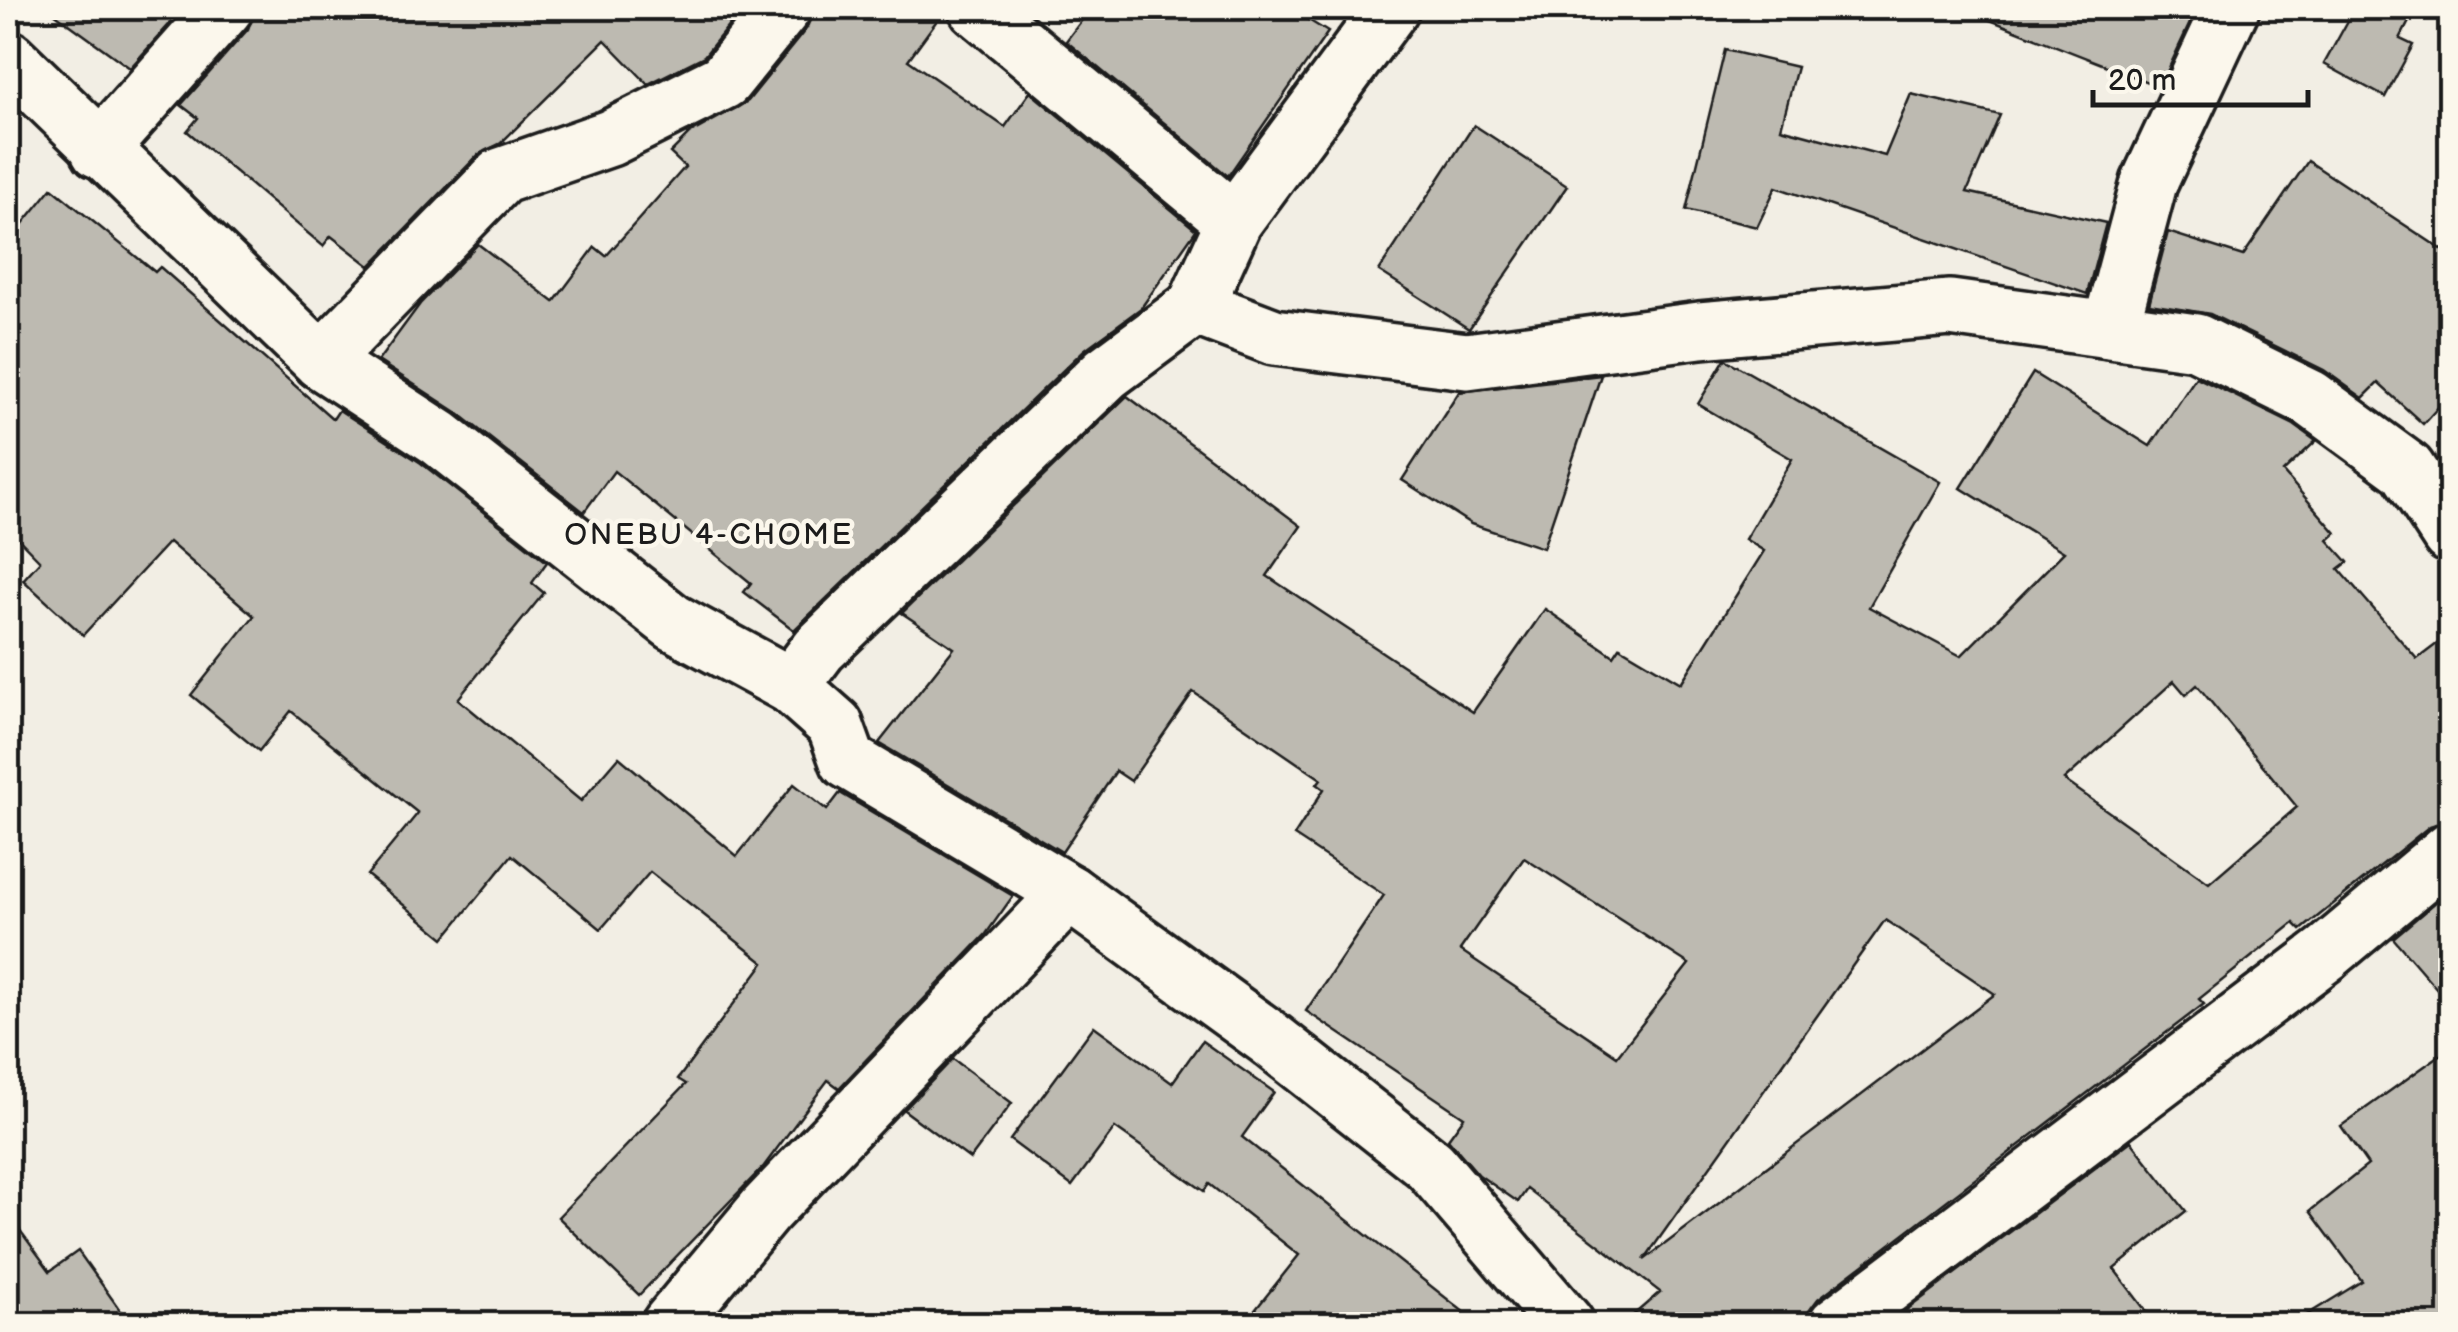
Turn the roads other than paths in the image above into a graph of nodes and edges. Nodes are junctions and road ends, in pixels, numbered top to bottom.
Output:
1 (225, 8) edge
2 (783, 8) edge
3 (977, 8) edge
4 (2231, 8) edge
5 (1381, 11) edge
6 (8, 58) edge
7 (99, 150) junction
8 (1234, 222) junction
9 (1195, 306) junction
10 (2110, 330) junction
11 (321, 361) junction
12 (2450, 535) edge
13 (791, 686) junction
14 (2450, 850) edge
15 (1069, 892) junction
16 (670, 1324) edge
17 (1566, 1324) edge
18 (1837, 1324) edge

1 - 7 street
2 - 11 street
3 - 8 street
4 - 10 street
5 - 8 street
6 - 7 street
7 - 11 street
8 - 9 street
9 - 10 street
9 - 13 street
10 - 12 street
11 - 13 street
13 - 15 street
14 - 18 street
15 - 16 street
15 - 17 street

